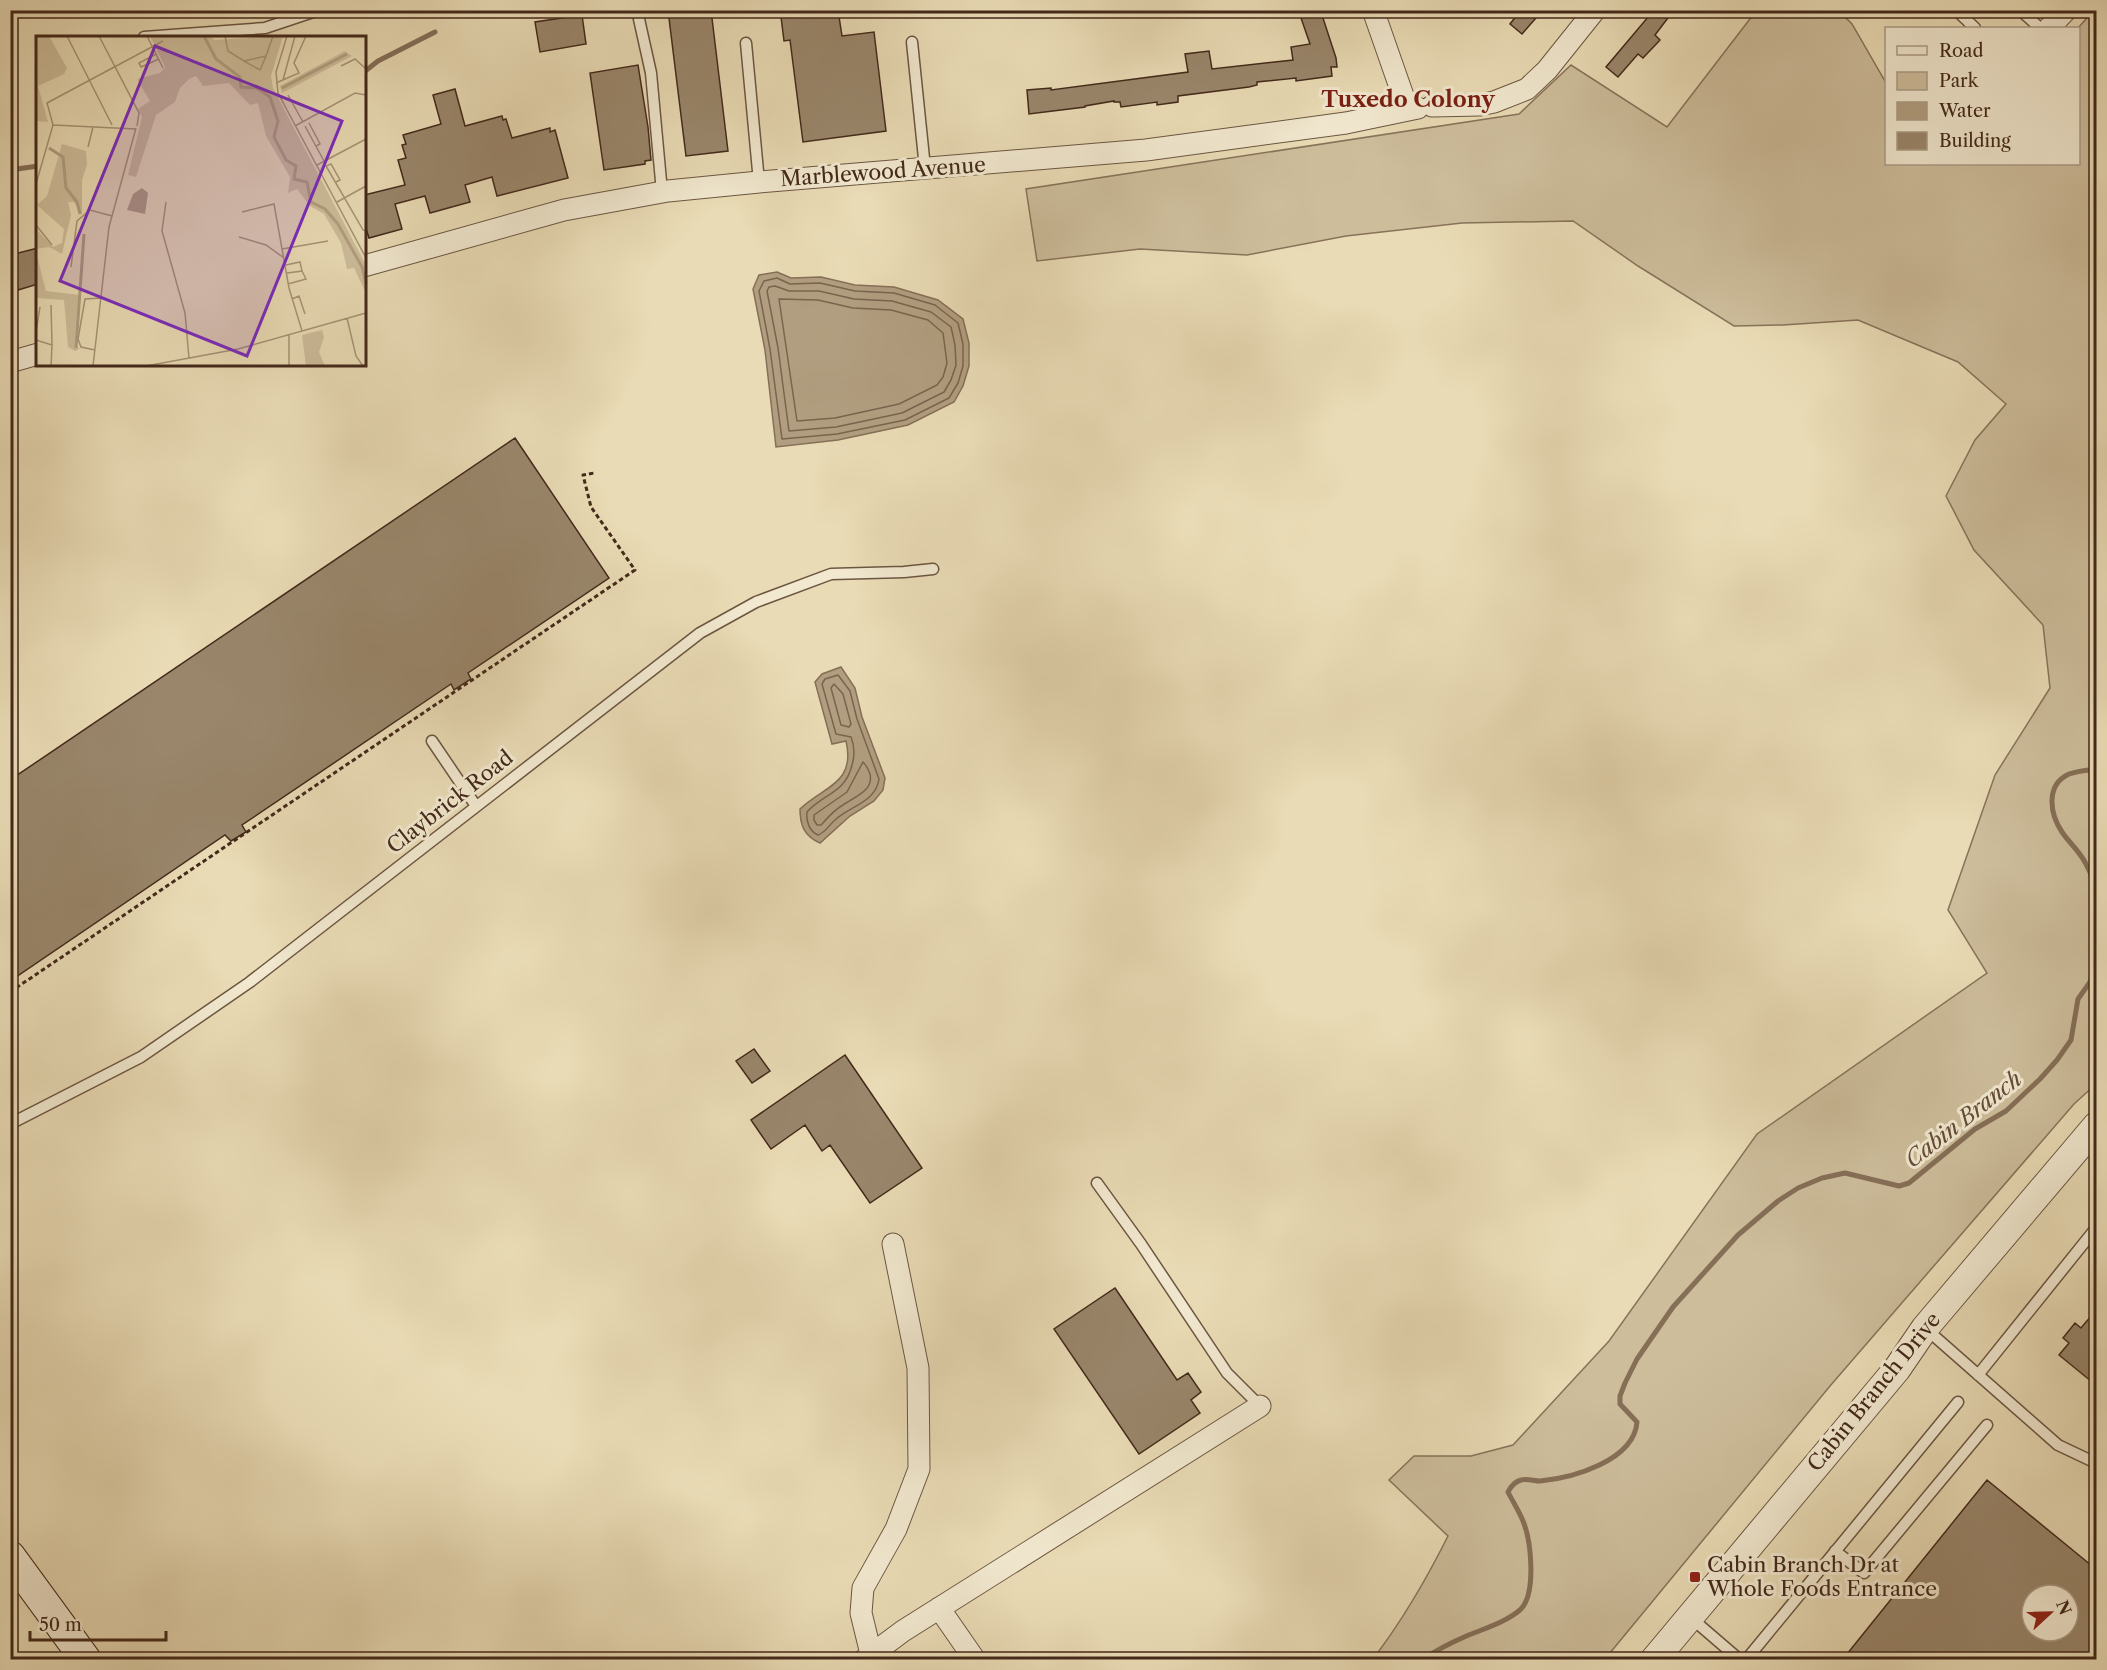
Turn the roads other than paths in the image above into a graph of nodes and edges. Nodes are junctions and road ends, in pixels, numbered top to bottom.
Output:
1 (319, 10) edge
2 (637, 10) edge
3 (1373, 10) edge
4 (1595, 10) edge
5 (1956, 10) edge
6 (2020, 10) edge
7 (2066, 10) edge
8 (1974, 27) edge
9 (2039, 27) edge
10 (2050, 27) edge
11 (157, 36) edge
12 (912, 42) dead end
13 (746, 43) dead end
14 (1419, 108) junction
15 (925, 168) junction
16 (759, 182) junction
17 (662, 192) junction
18 (366, 265) edge
19 (36, 355) edge
20 (10, 362) edge
21 (933, 569) dead end
22 (432, 741) dead end
23 (476, 806) junction
24 (10, 1124) edge
25 (2097, 1126) edge
26 (1097, 1183) dead end
27 (2097, 1228) edge
28 (893, 1245) dead end
29 (1925, 1328) junction
30 (1978, 1375) junction
31 (1958, 1402) dead end
32 (1260, 1406) joint
33 (1987, 1425) dead end
34 (2097, 1463) edge
35 (1835, 1551) junction
36 (10, 1556) edge
37 (939, 1608) junction
38 (1690, 1616) junction
39 (867, 1657) edge
40 (86, 1659) edge
41 (975, 1659) edge
42 (1654, 1659) edge
43 (1740, 1659) edge
44 (1746, 1659) edge

1 - 11 lane
2 - 17 lane
3 - 14 street
4 - 14 street, Marblewood Avenue
5 - 8 lane
6 - 9 lane
7 - 10 street
12 - 15 lane
13 - 16 lane
14 - 15 street, Marblewood Avenue
15 - 16 street, Marblewood Avenue
16 - 17 street, Marblewood Avenue
17 - 18 street, Marblewood Avenue
19 - 20 street
21 - 23 lane, Claybrick Road
22 - 23 lane
23 - 24 lane, Claybrick Road
25 - 29 street, Cabin Branch Drive
26 - 32 lane
27 - 30 lane
28 - 39 street
29 - 30 lane
29 - 38 street, Cabin Branch Drive
30 - 34 lane
31 - 35 lane
32 - 37 street
33 - 35 lane
35 - 44 lane
36 - 40 main road
37 - 39 street
37 - 41 street
38 - 42 street, Cabin Branch Drive
38 - 43 lane

